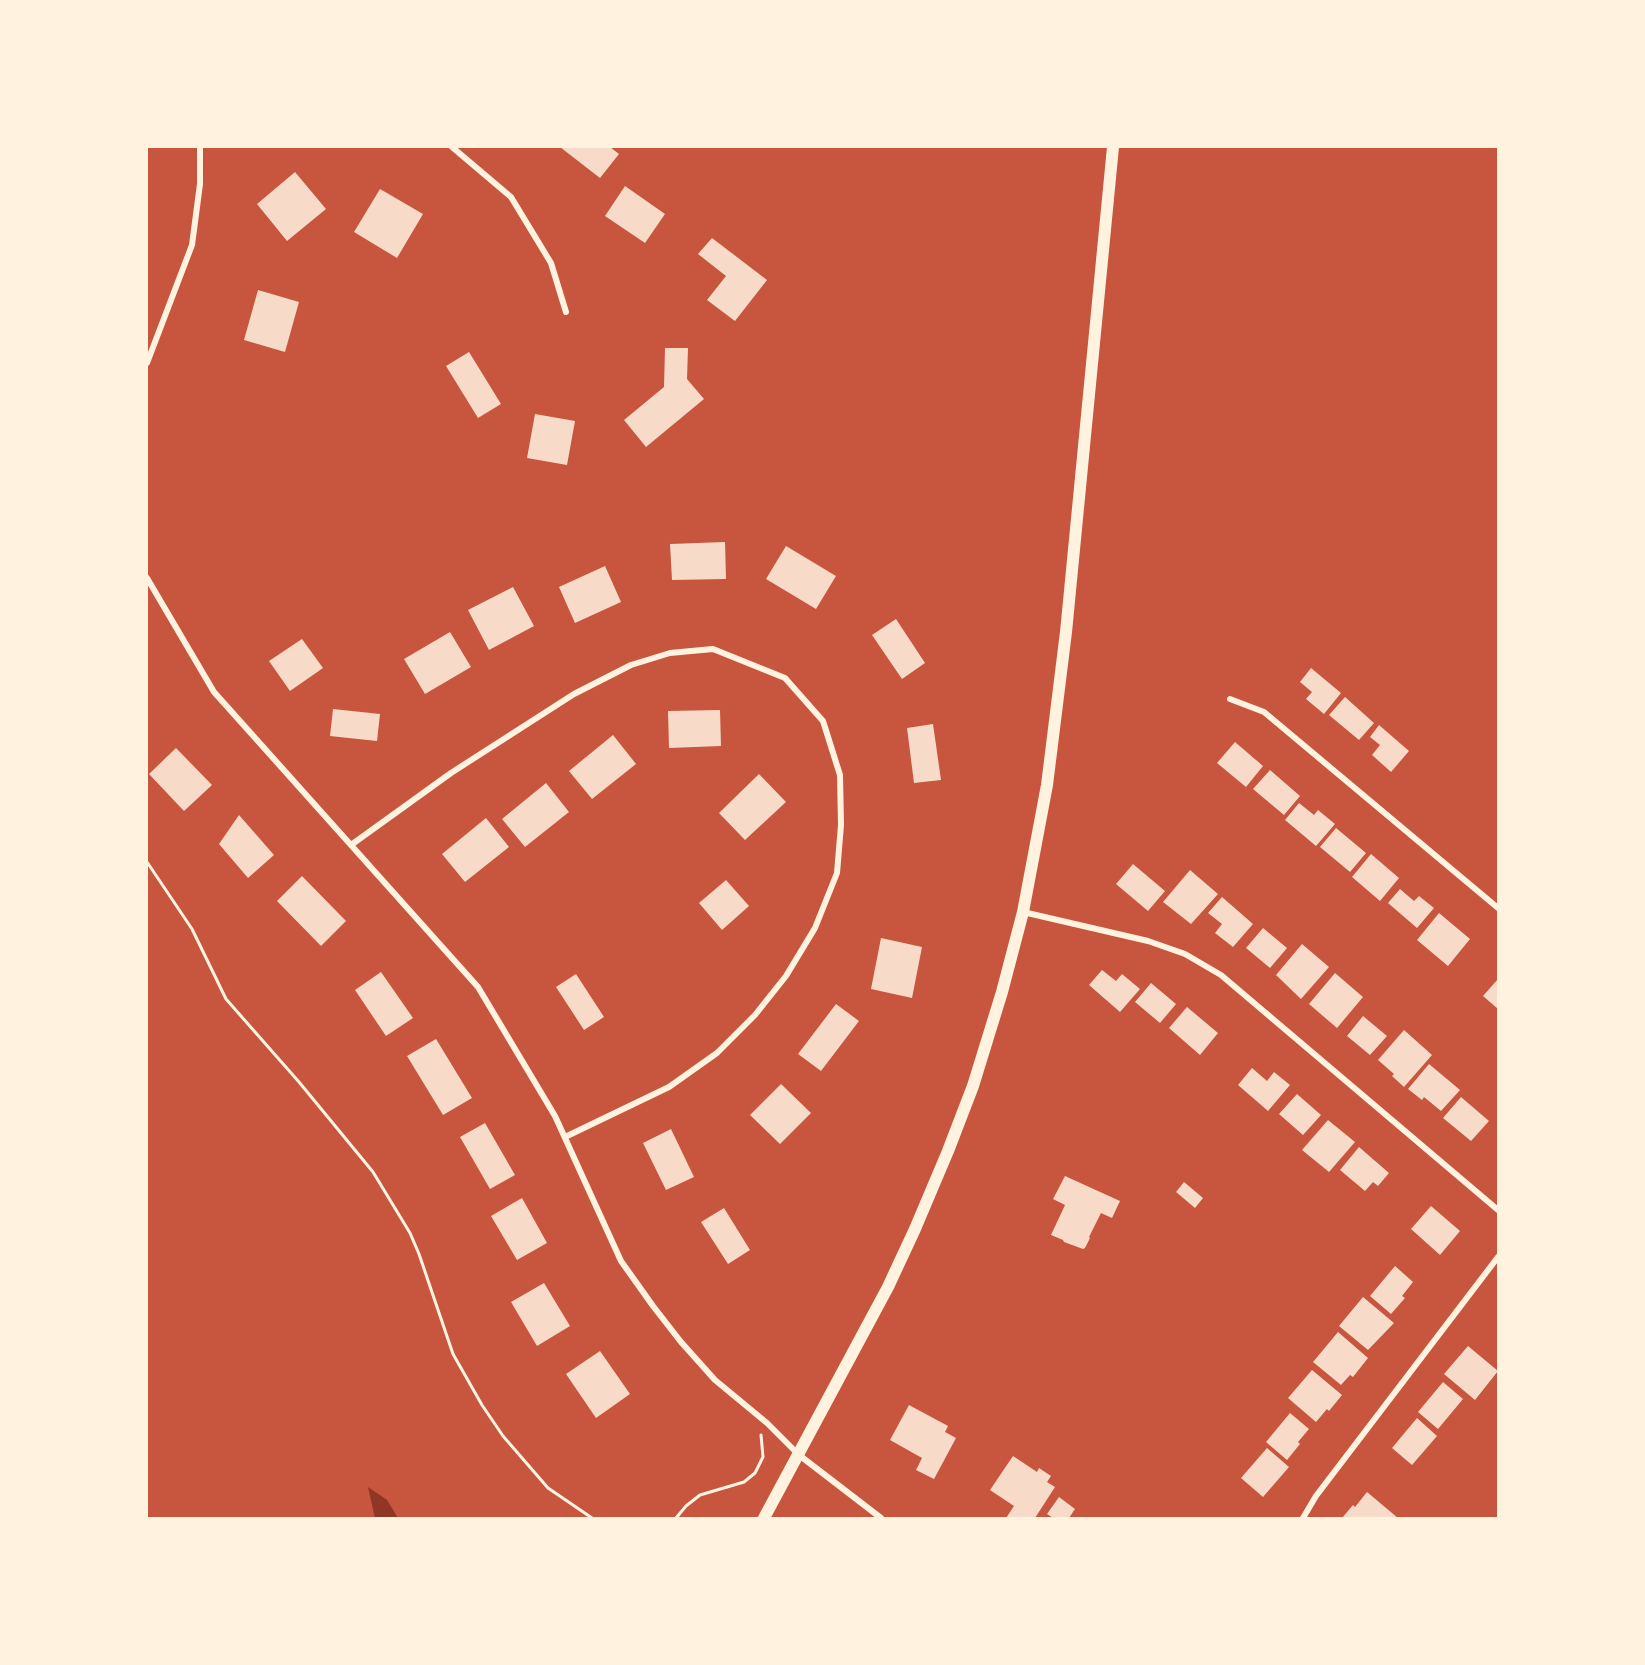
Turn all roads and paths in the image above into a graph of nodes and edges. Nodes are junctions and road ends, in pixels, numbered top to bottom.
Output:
1 (200, 147) edge
2 (452, 147) edge
3 (1113, 147) edge
4 (567, 312) dead end
5 (147, 363) edge
6 (147, 578) edge
7 (1230, 699) dead end
8 (351, 845) junction
9 (147, 862) edge
10 (1498, 908) edge
11 (1023, 912) junction
12 (565, 1137) junction
13 (1498, 1210) edge
14 (1498, 1257) edge
15 (760, 1418) junction
16 (799, 1455) junction
17 (592, 1518) edge
18 (676, 1518) edge
19 (764, 1518) edge
20 (881, 1518) edge
21 (1303, 1518) edge

1 - 5 street
2 - 4 street
3 - 11 main road
6 - 8 street
7 - 10 street
8 - 12 street
8 - 12 street
9 - 17 path
11 - 13 street
11 - 16 main road
12 - 15 street
14 - 21 street
15 - 16 street
15 - 18 path
16 - 19 main road
16 - 20 street

